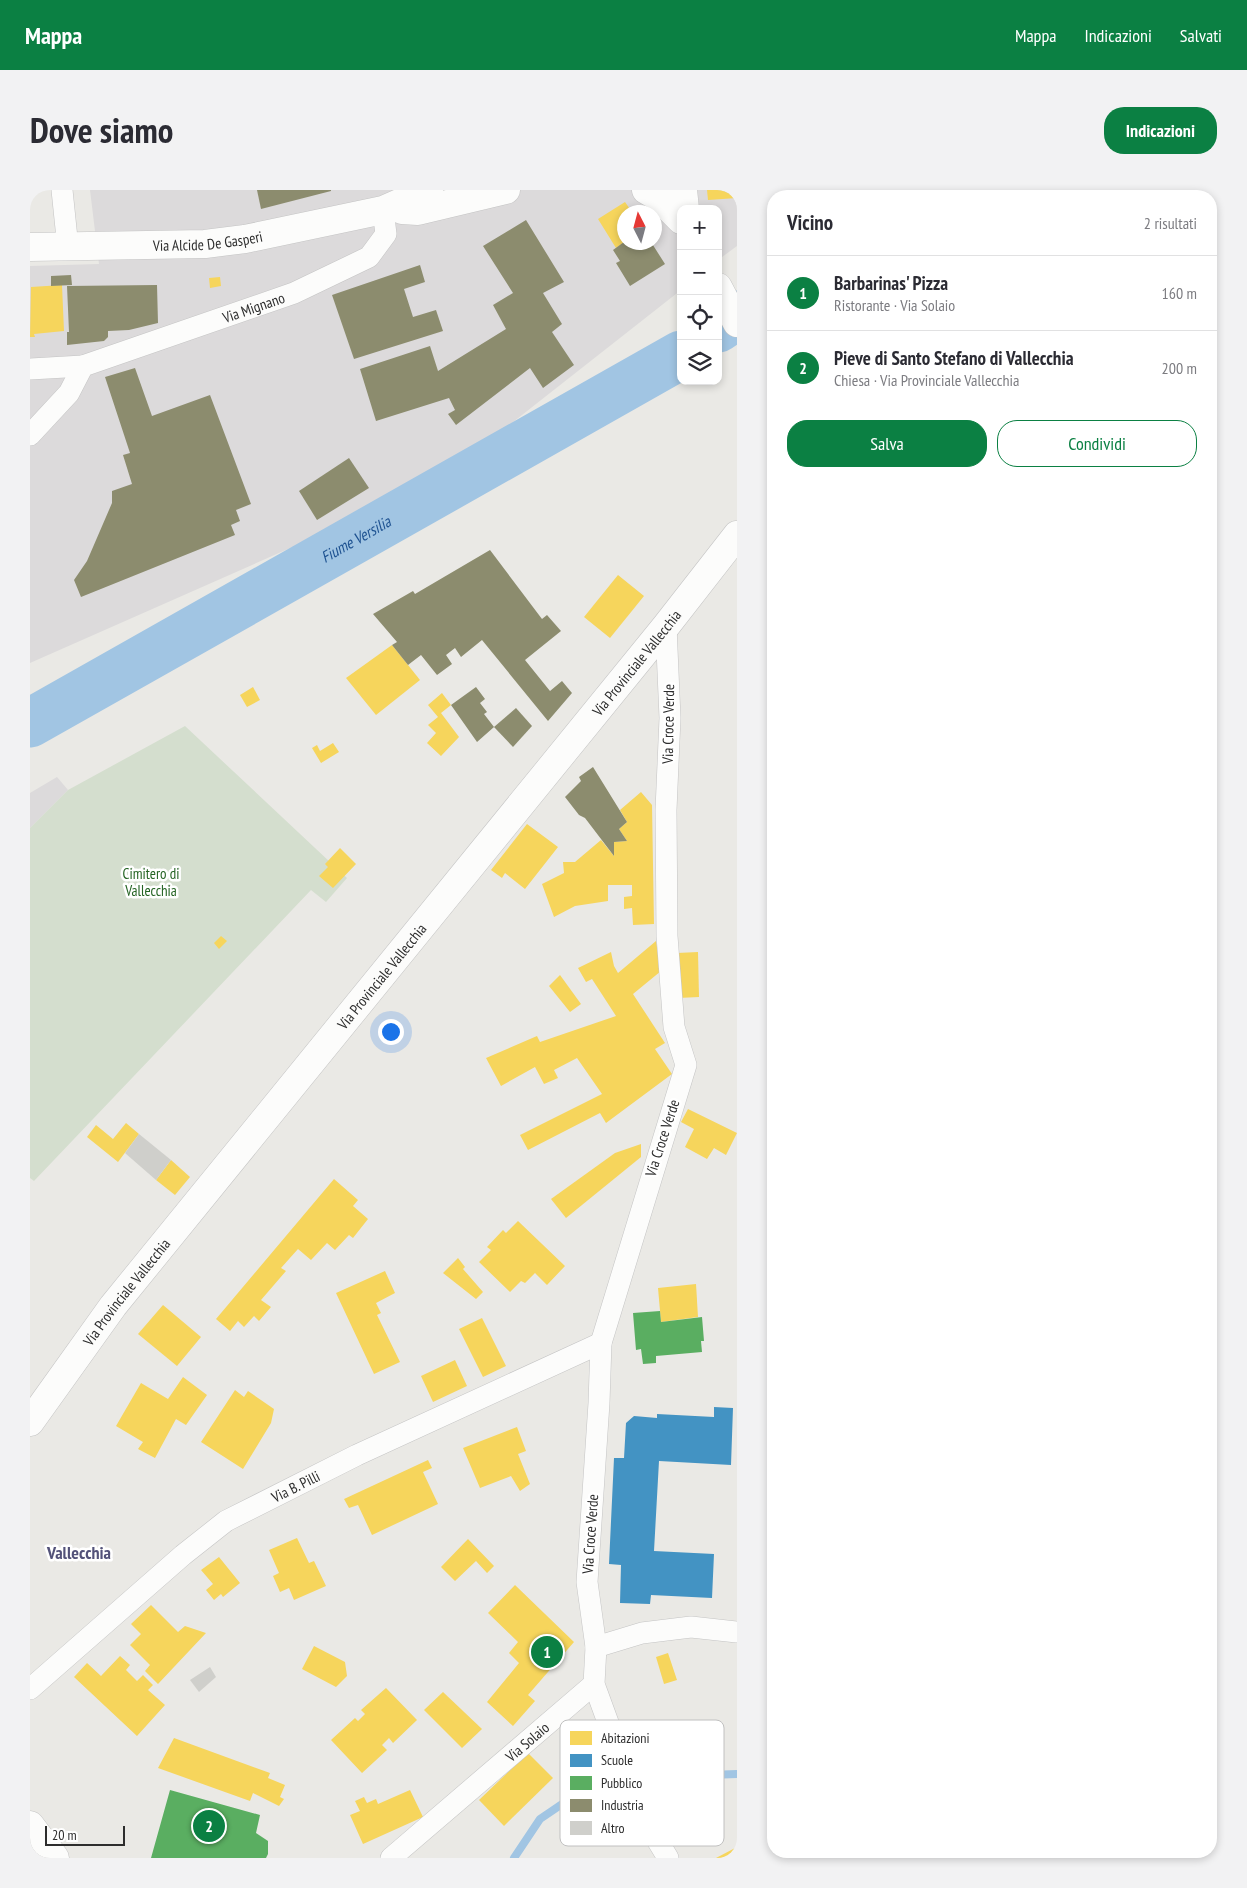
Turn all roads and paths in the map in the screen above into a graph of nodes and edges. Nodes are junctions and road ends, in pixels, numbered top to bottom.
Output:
1 (62, 190) edge
2 (429, 190) edge
3 (506, 190) edge
4 (646, 190) edge
5 (684, 190) edge
6 (685, 205) edge
7 (382, 210) junction
8 (677, 216) edge
9 (30, 247) edge
10 (68, 248) junction
11 (722, 295) edge
12 (737, 323) edge
13 (83, 366) junction
14 (30, 369) edge
15 (30, 435) edge
16 (737, 535) edge
17 (666, 626) junction
18 (601, 1343) junction
19 (30, 1422) edge
20 (737, 1632) edge
21 (596, 1647) junction
22 (594, 1684) junction
23 (33, 1686) edge
24 (608, 1720) edge
25 (30, 1825) edge
26 (662, 1846) edge
27 (56, 1858) edge
28 (391, 1858) edge
29 (668, 1858) edge

1 - 10 street
2 - 7 main road
3 - 7 main road
4 - 8 main road
5 - 6 main road
7 - 10 main road, Via Alcide De Gasperi
7 - 13 street, Via Mignano
9 - 10 main road, Via Alcide De Gasperi
11 - 12 main road
13 - 14 street, Via Mignano
13 - 15 street
16 - 17 main road, Via Provinciale Vallecchia
17 - 18 street, Via Croce Verde
17 - 19 main road, Via Provinciale Vallecchia
18 - 21 street, Via Croce Verde
18 - 23 street, Via B. Pilli
20 - 21 street
21 - 22 street
22 - 24 street
22 - 28 street, Via Solaio
25 - 27 main road
26 - 29 street

